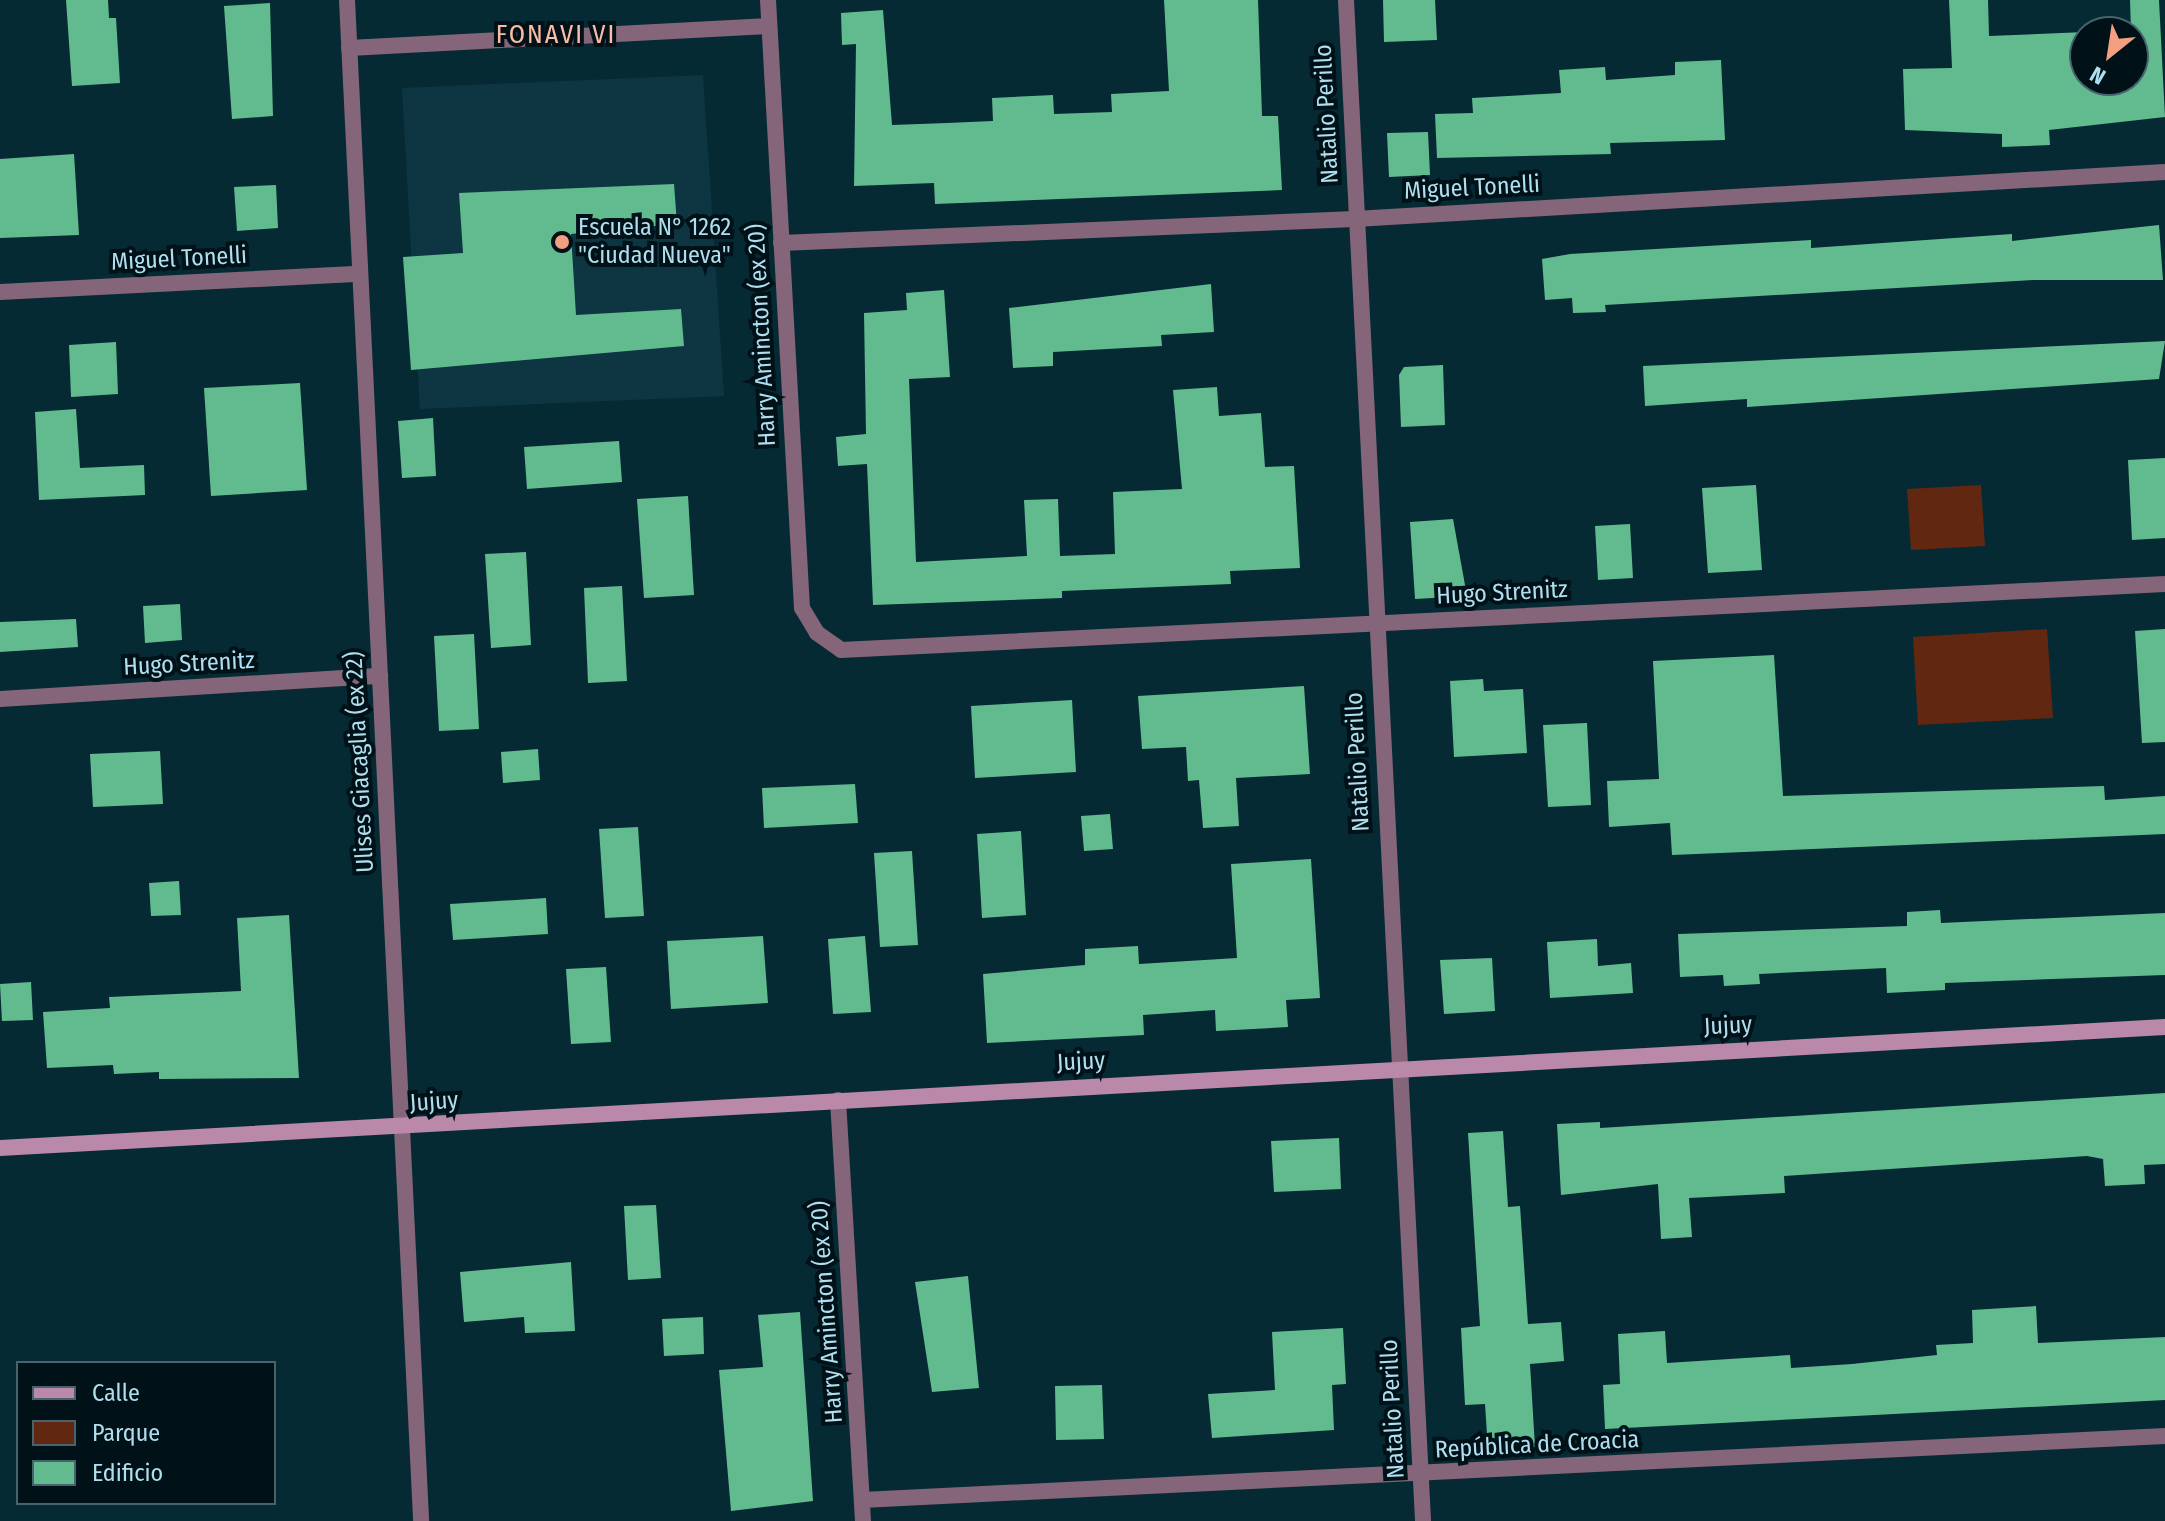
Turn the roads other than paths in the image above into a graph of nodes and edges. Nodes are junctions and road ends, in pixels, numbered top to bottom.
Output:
1 (347, 0) edge
2 (768, 0) edge
3 (1346, 0) edge
4 (768, 26) junction
5 (349, 48) junction
6 (2165, 172) edge
7 (1355, 219) junction
8 (781, 243) junction
9 (360, 274) junction
10 (0, 292) edge
11 (2165, 584) edge
12 (1374, 623) junction
13 (841, 650) joint
14 (380, 676) junction
15 (0, 699) edge
16 (2165, 1027) edge
17 (1399, 1067) junction
18 (838, 1100) junction
19 (402, 1129) junction
20 (0, 1148) edge
21 (2165, 1436) edge
22 (1420, 1475) junction
23 (862, 1500) junction
24 (421, 1521) edge
25 (863, 1521) edge
26 (1423, 1521) edge

1 - 5 street, Ulises Giacaglia (ex 22)
2 - 4 street, Harry Amincton (ex 20)
3 - 7 street, Natalio Perillo
4 - 5 street
4 - 8 street, Harry Amincton (ex 20)
5 - 9 street, Ulises Giacaglia (ex 22)
6 - 7 street, Miguel Tonelli
7 - 8 street, Miguel Tonelli
7 - 12 street, Natalio Perillo
8 - 13 street, Harry Amincton (ex 20)
9 - 10 street, Miguel Tonelli
9 - 14 street, Ulises Giacaglia (ex 22)
11 - 12 street, Hugo Strenitz
12 - 13 street, Hugo Strenitz
12 - 17 street, Natalio Perillo
14 - 15 street, Hugo Strenitz
14 - 19 street, Ulises Giacaglia (ex 22)
16 - 17 main road, Jujuy
17 - 18 main road, Jujuy
17 - 22 street, Natalio Perillo
18 - 19 main road, Jujuy
18 - 23 street, Harry Amincton (ex 20)
19 - 20 main road, Jujuy
19 - 24 street, Ulises Giacaglia (ex 22)
21 - 22 street, República de Croacia
22 - 23 street, República de Croacia
22 - 26 street, Natalio Perillo
23 - 25 street, Harry Amincton (ex 20)

